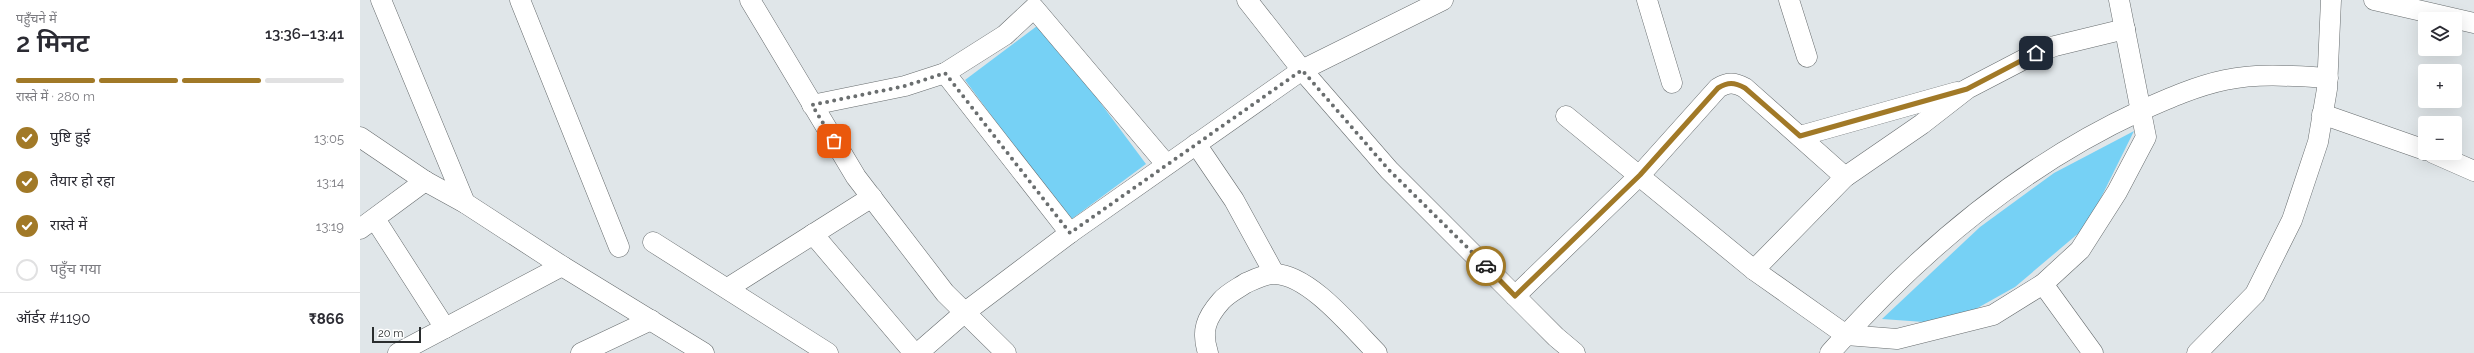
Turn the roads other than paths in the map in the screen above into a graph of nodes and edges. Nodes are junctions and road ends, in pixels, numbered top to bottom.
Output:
1 (381, 0) edge
2 (520, 0) edge
3 (750, 0) edge
4 (1247, 0) edge
5 (1443, 0) edge
6 (1647, 0) edge
7 (1789, 0) edge
8 (2119, 0) edge
9 (2331, 0) edge
10 (2374, 0) edge
11 (1038, 4) edge
12 (2474, 23) edge
13 (2125, 29) junction
14 (1807, 57) dead end
15 (1302, 70) junction
16 (945, 73) junction
17 (2328, 78) junction
18 (1672, 83) dead end
19 (1967, 89) junction
20 (812, 105) junction
21 (2141, 111) junction
22 (2322, 114) junction
23 (1566, 116) dead end
24 (1800, 136) junction
25 (360, 137) edge
26 (1196, 144) junction
27 (2418, 148) edge
28 (2449, 160) edge
29 (1166, 164) junction
30 (2474, 171) edge
31 (1640, 175) junction
32 (1845, 177) junction
33 (425, 180) junction
34 (872, 197) junction
35 (465, 203) junction
36 (368, 224) edge
37 (1070, 233) junction
38 (813, 234) junction
39 (652, 242) dead end
40 (619, 247) dead end
41 (562, 266) junction
42 (1754, 270) junction
43 (1274, 274) junction
44 (2043, 284) junction
45 (728, 288) junction
46 (1515, 296) junction
47 (964, 313) junction
48 (651, 320) junction
49 (446, 328) junction
50 (1846, 335) junction
51 (398, 353) edge
52 (581, 353) edge
53 (704, 353) edge
54 (828, 353) edge
55 (914, 353) edge
56 (918, 353) edge
57 (1006, 353) edge
58 (1208, 353) edge
59 (1377, 353) edge
60 (1575, 353) edge
61 (1830, 353) edge
62 (2093, 353) edge
63 (2197, 353) edge

1 - 35 street
2 - 40 street
3 - 20 street
4 - 15 street
5 - 15 street
6 - 18 street
7 - 14 street
8 - 13 street
9 - 17 street
10 - 12 street
11 - 16 street
11 - 29 street
13 - 19 street
13 - 21 street
15 - 26 street
15 - 46 street
16 - 20 street
16 - 37 street
17 - 21 street
17 - 22 street
19 - 24 street
19 - 32 street
20 - 34 street
21 - 44 street
21 - 50 street
22 - 27 street
22 - 63 street
23 - 31 street
24 - 31 street
24 - 32 street
25 - 33 street
26 - 29 street
26 - 43 street
28 - 30 street
29 - 37 street
31 - 42 street
31 - 46 street
32 - 42 street
33 - 35 street
33 - 36 street
34 - 38 street
34 - 47 street
35 - 41 street
36 - 49 street
37 - 47 street
38 - 45 street
38 - 55 street
39 - 45 street
41 - 48 street
41 - 49 street
42 - 50 street
43 - 58 street
43 - 59 street
44 - 50 street
44 - 62 street
45 - 54 street
46 - 60 street
47 - 56 street
47 - 57 street
48 - 52 street
48 - 53 street
49 - 51 street
50 - 61 street

